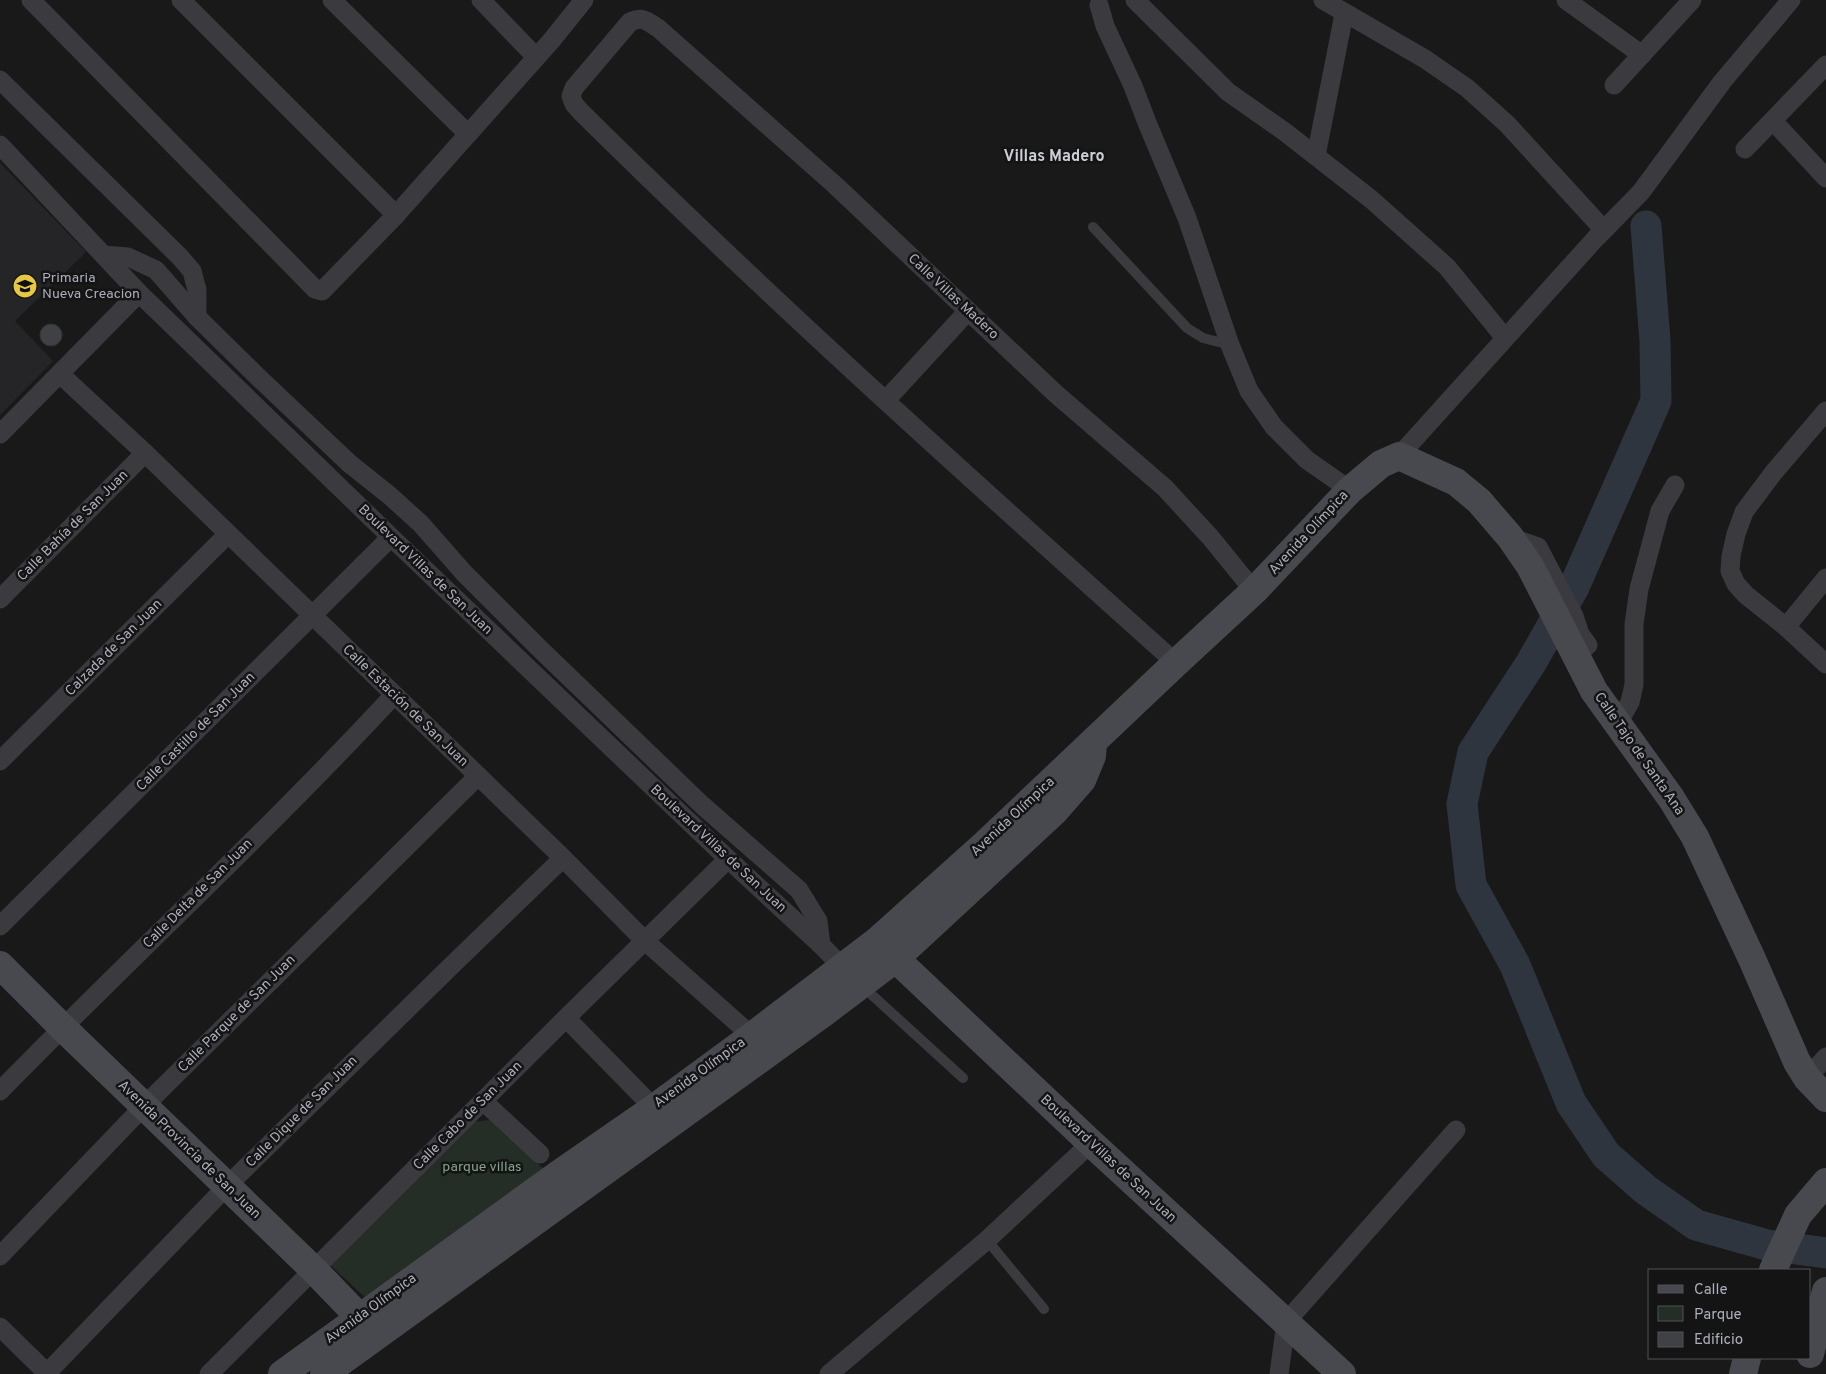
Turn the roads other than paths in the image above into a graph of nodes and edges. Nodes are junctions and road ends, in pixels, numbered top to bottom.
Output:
1 (31, 0) edge
2 (181, 0) edge
3 (332, 0) edge
4 (481, 0) edge
5 (583, 0) edge
6 (1135, 0) edge
7 (1323, 0) edge
8 (1566, 0) edge
9 (1692, 0) edge
10 (1791, 0) edge
11 (1100, 5) dead end
12 (1344, 14) junction
13 (1642, 55) junction
14 (536, 57) junction
15 (1826, 65) edge
16 (0, 80) edge
17 (1614, 85) dead end
18 (1773, 121) junction
19 (468, 134) junction
20 (0, 145) edge
21 (1745, 149) dead end
22 (1316, 156) junction
23 (1826, 178) edge
24 (396, 215) junction
25 (1093, 227) dead end
26 (1604, 230) junction
27 (104, 255) junction
28 (140, 293) junction
29 (968, 311) junction
30 (197, 317) junction
31 (1505, 338) junction
32 (1230, 345) junction
33 (60, 374) junction
34 (886, 400) junction
35 (1826, 411) edge
36 (0, 434) edge
37 (145, 453) junction
38 (1399, 456) junction
39 (1675, 485) dead end
40 (1350, 490) junction
41 (228, 534) junction
42 (391, 537) junction
43 (1826, 578) edge
44 (1254, 591) junction
45 (0, 599) edge
46 (312, 616) junction
47 (1786, 627) junction
48 (1176, 663) junction
49 (1826, 664) edge
50 (394, 695) junction
51 (1617, 725) junction
52 (0, 760) edge
53 (478, 776) junction
54 (563, 858) junction
55 (728, 859) junction
56 (0, 926) edge
57 (645, 942) junction
58 (821, 945) junction
59 (886, 950) junction
60 (0, 965) edge
61 (851, 976) junction
62 (566, 1018) junction
63 (62, 1027) junction
64 (752, 1036) junction
65 (1826, 1056) edge
66 (963, 1078) dead end
67 (1807, 1078) junction
68 (0, 1091) edge
69 (1826, 1098) edge
70 (484, 1101) junction
71 (144, 1106) junction
72 (654, 1108) junction
73 (1456, 1130) dead end
74 (1091, 1144) junction
75 (540, 1154) dead end
76 (1826, 1182) edge
77 (227, 1186) junction
78 (986, 1240) junction
79 (0, 1256) edge
80 (1773, 1269) edge
81 (314, 1270) junction
82 (1826, 1291) edge
83 (1044, 1309) dead end
84 (1286, 1322) junction
85 (368, 1326) junction
86 (0, 1328) edge
87 (1811, 1348) edge
88 (1747, 1359) edge
89 (1808, 1359) edge
90 (48, 1374) edge
91 (209, 1374) edge
92 (282, 1374) edge
93 (324, 1374) edge
94 (829, 1374) edge
95 (1279, 1374) edge
96 (1342, 1374) edge
97 (1743, 1374) edge
98 (1805, 1374) edge

1 - 24 street
2 - 24 street
3 - 19 street
4 - 14 street
5 - 14 street
6 - 22 street
7 - 12 street
8 - 13 street
9 - 13 street
10 - 26 street
11 - 32 street
12 - 22 street
12 - 26 street
13 - 17 street
14 - 19 street
15 - 18 street
16 - 30 street
18 - 21 street
18 - 23 street
19 - 24 street
20 - 27 street, Boulevard Villas de San Juan
22 - 31 street
25 - 32 lane
26 - 31 street
27 - 28 street, Boulevard Villas de San Juan
27 - 30 street
28 - 33 street
28 - 42 street, Boulevard Villas de San Juan
29 - 34 street
29 - 34 street, Calle Villas Madero
29 - 44 street, Calle Villas Madero
30 - 58 street
31 - 38 street
32 - 40 street
33 - 36 street
33 - 37 street, Calle Estación de San Juan
34 - 48 street
35 - 47 street
37 - 41 street, Calle Estación de San Juan
37 - 45 street, Calle Bahía de San Juan
38 - 40 street, Avenida Olímpica
38 - 51 street, Calle Tajo de Santa Ana
39 - 51 street
40 - 44 street, Avenida Olímpica
41 - 46 street, Calle Estación de San Juan
41 - 52 street, Calzada de San Juan
42 - 46 street, Calle Castillo de San Juan
42 - 55 street, Boulevard Villas de San Juan
43 - 47 street
44 - 48 street, Avenida Olímpica
46 - 50 street, Calle Estación de San Juan
46 - 56 street, Calle Castillo de San Juan
47 - 49 street
48 - 59 street, Avenida Olímpica
50 - 53 street, Calle Estación de San Juan
50 - 63 street, Calle Delta de San Juan
51 - 67 street, Calle Tajo de Santa Ana
53 - 54 street, Calle Estación de San Juan
53 - 71 street, Calle Parque de San Juan
54 - 57 street, Calle Estación de San Juan
54 - 77 street, Calle Dique de San Juan
55 - 57 street, Calle Cabo de San Juan
55 - 58 street, Boulevard Villas de San Juan
57 - 62 street, Calle Cabo de San Juan
57 - 64 street, Calle Estación de San Juan
58 - 61 street, Boulevard Villas de San Juan
59 - 61 street, Avenida Olímpica
59 - 74 street, Boulevard Villas de San Juan
60 - 63 street, Avenida Provincia de San Juan
61 - 64 street, Avenida Olímpica
61 - 66 lane
61 - 85 street, Avenida Olímpica
62 - 70 street, Calle Cabo de San Juan
62 - 72 street
63 - 68 street, Calle Delta de San Juan
63 - 71 street, Avenida Provincia de San Juan
64 - 72 street, Avenida Olímpica
65 - 67 street
67 - 69 street, Calle Tajo de Santa Ana
70 - 75 street
70 - 81 street, Calle Cabo de San Juan
71 - 77 street, Avenida Provincia de San Juan
71 - 79 street, Calle Parque de San Juan
72 - 85 street, Avenida Olímpica
73 - 84 street
74 - 78 street
74 - 84 street, Boulevard Villas de San Juan
76 - 80 street
77 - 81 street, Avenida Provincia de San Juan
77 - 90 street, Calle Dique de San Juan
78 - 83 lane
78 - 94 street
81 - 85 street, Avenida Provincia de San Juan
81 - 91 street, Calle Cabo de San Juan
82 - 87 street
84 - 95 street
84 - 96 street, Boulevard Villas de San Juan
85 - 92 street, Avenida Olímpica
85 - 93 street, Avenida Olímpica
86 - 90 street
88 - 97 street
89 - 98 street

